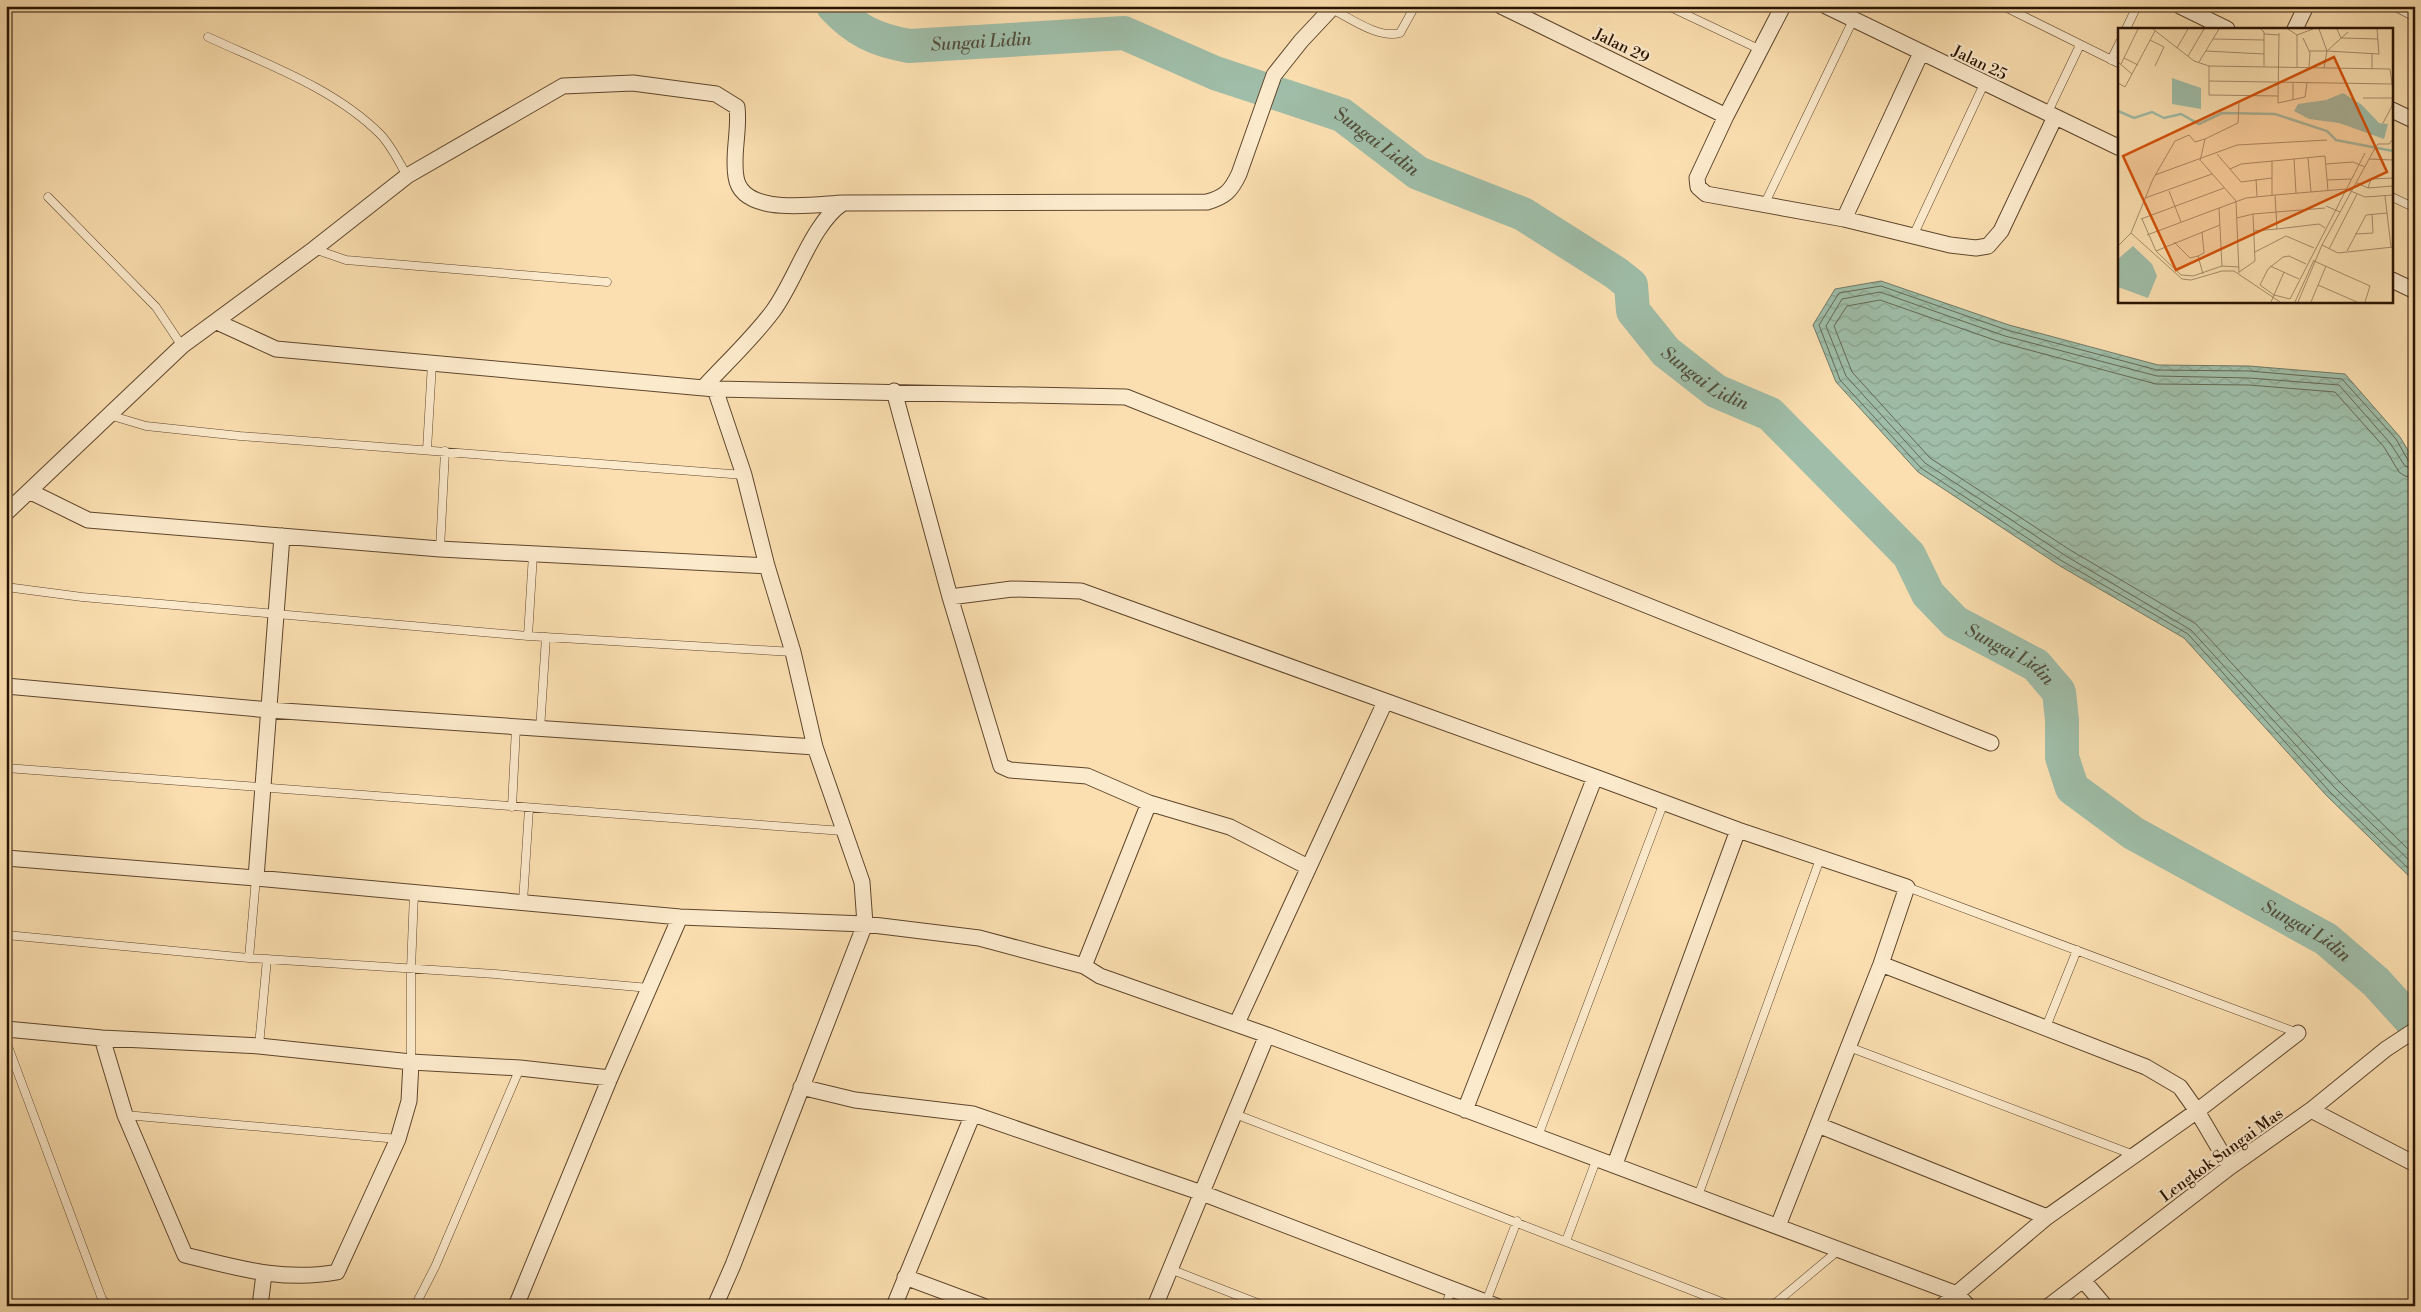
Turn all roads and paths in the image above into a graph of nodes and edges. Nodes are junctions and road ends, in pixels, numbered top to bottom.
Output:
1 (1416, 6) edge
2 (1668, 6) edge
3 (1783, 6) edge
4 (1826, 6) edge
5 (2003, 6) edge
6 (2137, 6) edge
7 (2180, 6) edge
8 (2306, 6) edge
9 (2392, 6) edge
10 (1329, 7) edge
11 (1511, 8) edge
12 (2415, 17) edge
13 (1853, 20) junction
14 (2126, 28) edge
15 (2225, 28) edge
16 (2295, 28) edge
17 (208, 37) dead end
18 (2080, 45) junction
19 (2118, 46) edge
20 (1761, 50) junction
21 (1921, 53) junction
22 (2112, 60) junction
23 (2118, 63) edge
24 (1984, 84) junction
25 (2051, 115) junction
26 (2394, 115) edge
27 (1726, 116) junction
28 (2415, 121) edge
29 (2118, 147) edge
30 (407, 176) junction
31 (48, 197) dead end
32 (2394, 198) edge
33 (844, 203) junction
34 (1765, 203) junction
35 (2415, 208) edge
36 (1844, 219) junction
37 (1913, 236) junction
38 (314, 249) junction
39 (2394, 281) edge
40 (607, 282) dead end
41 (2415, 291) edge
42 (216, 322) junction
43 (182, 346) junction
44 (432, 363) junction
45 (709, 388) junction
46 (894, 391) junction
47 (109, 414) junction
48 (427, 450) junction
49 (445, 451) junction
50 (744, 475) junction
51 (29, 491) junction
52 (6, 513) edge
53 (282, 536) junction
54 (440, 549) junction
55 (533, 554) junction
56 (767, 566) junction
57 (6, 588) edge
58 (950, 597) junction
59 (276, 613) junction
60 (528, 636) junction
61 (546, 637) junction
62 (793, 652) junction
63 (6, 686) edge
64 (1384, 702) junction
65 (269, 710) junction
66 (516, 728) junction
67 (540, 730) junction
68 (1991, 743) dead end
69 (815, 747) junction
70 (6, 768) edge
71 (1595, 777) junction
72 (263, 787) junction
73 (1664, 802) junction
74 (1149, 803) junction
75 (512, 807) junction
76 (529, 808) junction
77 (1738, 830) junction
78 (844, 831) junction
79 (6, 858) edge
80 (1820, 859) junction
81 (1308, 867) junction
82 (256, 878) junction
83 (1907, 888) junction
84 (414, 893) junction
85 (523, 902) junction
86 (680, 918) junction
87 (865, 924) junction
88 (6, 935) edge
89 (2077, 950) junction
90 (249, 958) junction
91 (267, 959) junction
92 (1881, 964) junction
93 (1084, 966) junction
94 (411, 969) junction
95 (650, 988) junction
96 (1237, 1023) junction
97 (2046, 1027) junction
98 (6, 1029) edge
99 (2298, 1033) joint
100 (2410, 1034) edge
101 (1267, 1035) junction
102 (102, 1038) junction
103 (6, 1041) edge
104 (259, 1046) junction
105 (1849, 1047) junction
106 (411, 1062) junction
107 (520, 1068) junction
108 (610, 1078) junction
109 (802, 1087) junction
110 (1465, 1110) junction
111 (2310, 1110) junction
112 (2198, 1111) junction
113 (973, 1114) junction
114 (1235, 1114) junction
115 (125, 1115) junction
116 (1818, 1125) junction
117 (1538, 1136) junction
118 (398, 1139) junction
119 (2134, 1156) junction
120 (1597, 1158) junction
121 (1614, 1164) junction
122 (2415, 1164) edge
123 (2230, 1167) junction
124 (1202, 1193) junction
125 (1698, 1196) junction
126 (2047, 1217) junction
127 (1517, 1221) junction
128 (1778, 1226) junction
129 (1566, 1241) junction
130 (1840, 1249) junction
131 (1170, 1269) junction
132 (264, 1274) junction
133 (905, 1277) junction
134 (2083, 1280) junction
135 (1452, 1289) junction
136 (1958, 1294) junction
137 (1491, 1304) edge
138 (108, 1306) edge
139 (260, 1306) edge
140 (415, 1306) edge
141 (516, 1306) edge
142 (715, 1306) edge
143 (894, 1306) edge
144 (983, 1306) edge
145 (1155, 1306) edge
146 (1266, 1306) edge
147 (1445, 1306) edge
148 (1732, 1306) edge
149 (1772, 1306) edge
150 (1942, 1306) edge
151 (1968, 1306) edge
152 (2049, 1306) edge
153 (2105, 1306) edge

1 - 10 lane
2 - 20 lane
3 - 20 street
4 - 13 street, Jalan 25
5 - 18 lane
6 - 14 lane
7 - 15 street
8 - 16 street
9 - 12 lane
10 - 33 street
11 - 27 street, Jalan 29
13 - 21 street, Jalan 25
13 - 34 lane
17 - 30 lane
18 - 22 lane
18 - 25 lane
19 - 22 lane
20 - 27 street
21 - 24 street, Jalan 25
21 - 36 street
22 - 23 lane
24 - 25 street, Jalan 25
24 - 37 lane
25 - 29 street, Jalan 25
25 - 37 street
26 - 28 street
27 - 34 street
30 - 33 street
30 - 38 street
31 - 43 lane
32 - 35 lane
33 - 45 street
34 - 36 street
36 - 37 street
38 - 40 lane
38 - 42 street
39 - 41 street
42 - 43 street
42 - 44 street
43 - 47 street
44 - 45 street
44 - 48 lane
45 - 46 street
45 - 50 street
46 - 58 street
46 - 68 street
47 - 48 lane
47 - 51 street
48 - 49 lane
49 - 50 lane
49 - 54 lane
50 - 56 street
51 - 52 street
51 - 53 street
53 - 54 street
53 - 59 street
54 - 55 street
55 - 56 street
55 - 60 lane
56 - 62 street
57 - 59 lane
58 - 64 street
58 - 74 street
59 - 60 lane
59 - 65 street
60 - 61 lane
61 - 62 lane
61 - 67 lane
62 - 69 street
63 - 65 street
64 - 71 street
64 - 81 street
65 - 66 street
65 - 72 street
66 - 67 street
66 - 75 lane
67 - 69 street
69 - 78 street
70 - 72 lane
71 - 73 street
71 - 110 street
72 - 75 lane
72 - 82 street
73 - 77 street
73 - 117 lane
74 - 81 street
74 - 93 street
75 - 76 lane
76 - 78 lane
76 - 85 lane
77 - 80 street
77 - 121 street
78 - 87 street
79 - 82 street
80 - 83 street
80 - 125 lane
81 - 96 street
82 - 84 street
82 - 90 lane
83 - 89 lane
83 - 92 street
84 - 85 street
84 - 94 lane
85 - 86 street
86 - 87 street
86 - 95 street
87 - 93 street
87 - 109 street
88 - 90 lane
89 - 97 lane
89 - 99 lane
90 - 91 lane
91 - 94 lane
91 - 104 lane
92 - 97 street
92 - 105 street
93 - 96 street
94 - 95 lane
94 - 106 lane
95 - 108 street
96 - 101 street
97 - 112 street
98 - 102 street
99 - 112 street
100 - 111 street, Lengkok Sungai Mas
101 - 110 street
101 - 114 street
102 - 104 street
102 - 115 street
103 - 138 lane
104 - 106 street
105 - 116 street
105 - 119 lane
106 - 107 street
106 - 118 street
107 - 108 street
107 - 140 lane
108 - 141 street
109 - 113 street
109 - 142 street
110 - 117 street
111 - 122 street
111 - 123 street, Lengkok Sungai Mas
112 - 119 street
112 - 123 street
113 - 124 street
113 - 133 street
114 - 124 street
114 - 127 lane
115 - 118 lane
115 - 132 street
116 - 126 street
116 - 128 street
117 - 120 street
118 - 132 street
119 - 126 street
120 - 121 street
120 - 129 lane
121 - 125 street
123 - 134 street, Lengkok Sungai Mas
124 - 131 street
124 - 135 street
125 - 128 street
126 - 136 street
127 - 129 lane
127 - 137 lane
128 - 130 street
129 - 148 lane
130 - 136 street
130 - 149 lane
131 - 145 street
131 - 146 lane
132 - 139 street
133 - 143 street
133 - 144 street
134 - 152 street, Lengkok Sungai Mas
134 - 153 street
135 - 137 street
135 - 147 lane
136 - 150 street
136 - 151 street

